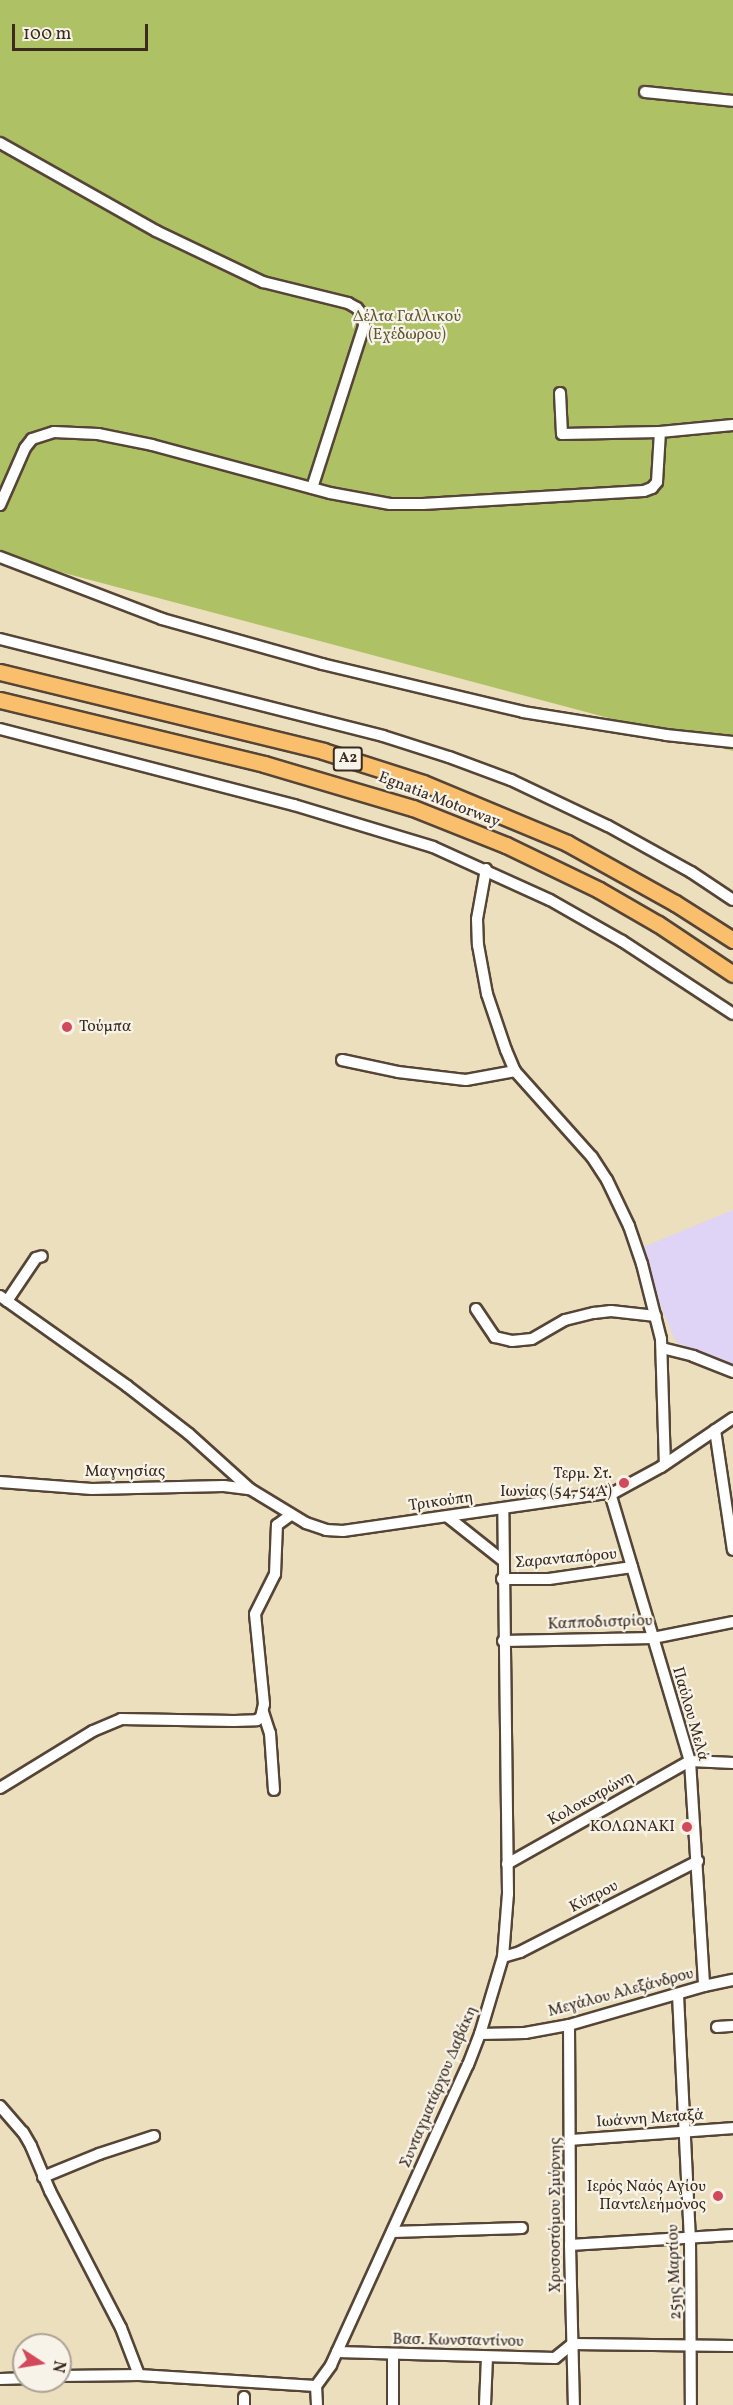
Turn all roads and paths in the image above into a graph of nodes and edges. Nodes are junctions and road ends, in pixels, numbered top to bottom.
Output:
1 (645, 92) dead end
2 (733, 101) edge
3 (0, 143) edge
4 (561, 393) dead end
5 (733, 425) edge
6 (660, 432) junction
7 (312, 488) junction
8 (0, 505) edge
9 (0, 557) edge
10 (0, 639) edge
11 (0, 672) edge
12 (0, 700) edge
13 (0, 729) edge
14 (733, 742) edge
15 (486, 869) junction
16 (733, 900) edge
17 (733, 940) edge
18 (733, 974) edge
19 (733, 1014) edge
20 (342, 1060) dead end
21 (516, 1071) junction
22 (42, 1256) dead end
23 (4, 1299) edge
24 (476, 1309) dead end
25 (656, 1316) junction
26 (662, 1348) junction
27 (733, 1372) edge
28 (733, 1418) edge
29 (715, 1430) junction
30 (665, 1464) junction
31 (0, 1482) edge
32 (250, 1489) junction
33 (610, 1493) junction
34 (503, 1508) junction
35 (291, 1515) junction
36 (448, 1517) junction
37 (733, 1550) edge
38 (501, 1560) junction
39 (632, 1568) junction
40 (502, 1579) junction
41 (733, 1622) edge
42 (653, 1638) junction
43 (503, 1641) junction
44 (263, 1712) junction
45 (690, 1761) junction
46 (733, 1763) edge
47 (0, 1788) edge
48 (274, 1790) dead end
49 (698, 1861) junction
50 (507, 1864) junction
51 (503, 1957) junction
52 (733, 1980) edge
53 (704, 1986) junction
54 (678, 1995) junction
55 (569, 2025) junction
56 (733, 2026) edge
57 (717, 2027) dead end
58 (480, 2034) junction
59 (0, 2106) edge
60 (733, 2128) edge
61 (683, 2131) junction
62 (154, 2136) dead end
63 (570, 2140) junction
64 (43, 2177) junction
65 (522, 2228) dead end
66 (392, 2232) junction
67 (733, 2235) edge
68 (690, 2237) junction
69 (570, 2245) junction
70 (572, 2344) junction
71 (692, 2346) junction
72 (733, 2346) edge
73 (337, 2352) junction
74 (393, 2355) junction
75 (487, 2357) junction
76 (139, 2375) junction
77 (72, 2376) edge
78 (316, 2386) junction
79 (317, 2405) edge
80 (393, 2405) edge
81 (486, 2405) edge
82 (574, 2405) edge
83 (691, 2405) edge

1 - 2 street
3 - 7 street
4 - 6 street
5 - 6 street
6 - 7 street
7 - 8 street
9 - 14 street
10 - 16 street
11 - 17 highway, Egnatia Motorway / Α2
12 - 18 highway, Egnatia Motorway / Α2
13 - 15 street
15 - 19 street
15 - 21 street
20 - 21 street
21 - 25 street
22 - 23 street
23 - 32 street, Τρικούπη
24 - 25 street
25 - 26 street
26 - 27 street
26 - 30 street
28 - 29 street, Τρικούπη
29 - 30 street, Τρικούπη
29 - 37 street
30 - 33 street, Τρικούπη
31 - 32 street, Μαγνησίας
32 - 35 street, Τρικούπη
33 - 34 street, Τρικούπη
33 - 39 street, Παύλου Μελά
34 - 36 street, Τρικούπη
34 - 38 street, Συνταγματάρχου Δαβάκη
35 - 36 street, Τρικούπη
35 - 44 street
36 - 38 street
38 - 40 street, Συνταγματάρχου Δαβάκη
39 - 40 street, Σαρανταπόρου
39 - 42 street, Παύλου Μελά
40 - 43 street, Συνταγματάρχου Δαβάκη
41 - 42 street, Καπποδιστρίου
42 - 43 street, Καπποδιστρίου
42 - 45 street, Παύλου Μελά
43 - 50 street, Συνταγματάρχου Δαβάκη
44 - 47 street
44 - 48 street
45 - 46 street
45 - 49 street, Παύλου Μελά
45 - 50 street, Κολοκοτρώνη
49 - 51 street, Κύπρου
49 - 53 street, Παύλου Μελά
50 - 51 street, Συνταγματάρχου Δαβάκη
51 - 58 street, Συνταγματάρχου Δαβάκη
52 - 53 street, Μεγάλου Αλεξάνδρου
53 - 54 street, Μεγάλου Αλεξάνδρου
54 - 55 street, Μεγάλου Αλεξάνδρου
54 - 61 street, 25ης Μαρτίου
55 - 58 street, Μεγάλου Αλεξάνδρου
55 - 63 street, Χρυσοστόμου Σμύρνης
56 - 57 street
58 - 66 street, Συνταγματάρχου Δαβάκη
59 - 64 street
60 - 61 street, Ιωάννη Μεταξά
61 - 63 street, Ιωάννη Μεταξά
61 - 68 street, 25ης Μαρτίου
62 - 64 street
63 - 69 street, Χρυσοστόμου Σμύρνης
64 - 76 street
65 - 66 street
66 - 73 street, Συνταγματάρχου Δαβάκη
67 - 68 street
68 - 69 street
68 - 71 street, 25ης Μαρτίου
69 - 70 street, Χρυσοστόμου Σμύρνης
70 - 71 street
70 - 75 street, Βασ. Κωνσταντίνου
70 - 82 street, Χρυσοστόμου Σμύρνης
71 - 72 street
71 - 83 street, 25ης Μαρτίου
73 - 74 street, Βασ. Κωνσταντίνου
73 - 78 street, Συνταγματάρχου Δαβάκη
74 - 75 street, Βασ. Κωνσταντίνου
74 - 80 street
75 - 81 street
76 - 77 street
76 - 78 street
78 - 79 street

